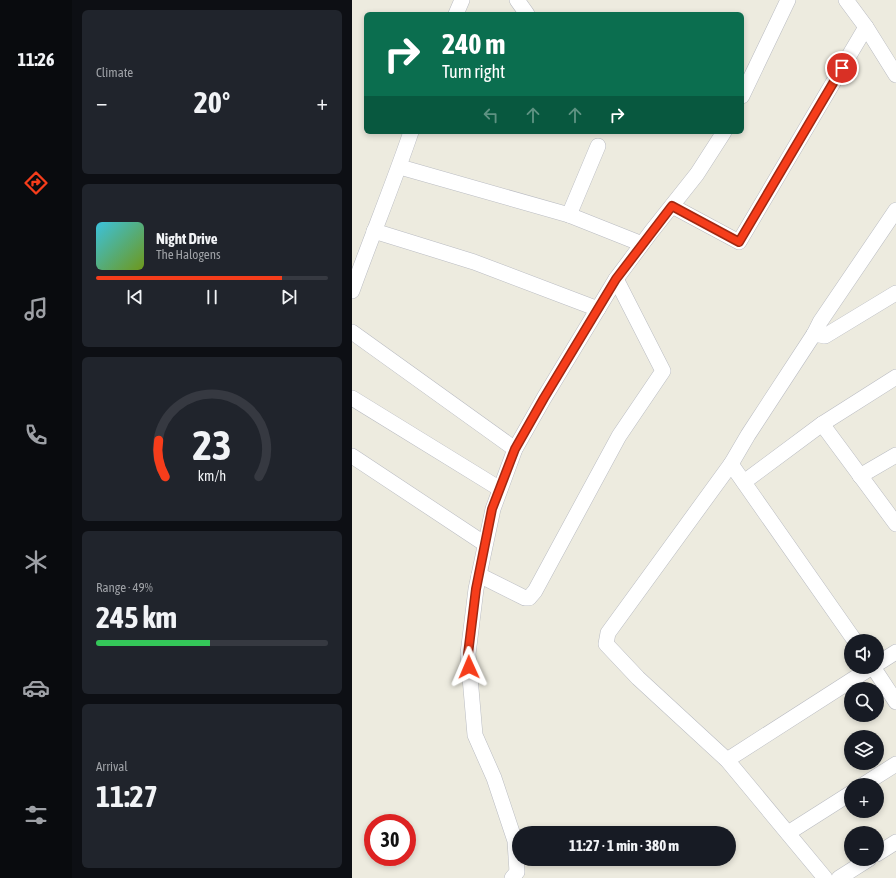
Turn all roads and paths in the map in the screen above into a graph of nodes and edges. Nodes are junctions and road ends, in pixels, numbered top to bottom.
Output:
1 (462, 0) edge
2 (517, 0) edge
3 (788, 0) edge
4 (846, 0) edge
5 (457, 12) edge
6 (526, 12) edge
7 (866, 27) junction
8 (896, 75) edge
9 (744, 92) edge
10 (410, 134) edge
11 (723, 134) edge
12 (598, 146) dead end
13 (400, 167) junction
14 (672, 206) junction
15 (896, 210) edge
16 (569, 215) junction
17 (374, 231) junction
18 (642, 244) junction
19 (616, 279) junction
20 (352, 291) edge
21 (896, 292) edge
22 (598, 309) junction
23 (352, 332) edge
24 (814, 334) junction
25 (896, 377) edge
26 (352, 398) edge
27 (822, 424) junction
28 (515, 449) junction
29 (896, 455) edge
30 (352, 456) edge
31 (731, 464) junction
32 (860, 476) junction
33 (744, 482) junction
34 (500, 489) junction
35 (896, 524) edge
36 (485, 544) junction
37 (479, 575) junction
38 (850, 634) edge
39 (896, 652) edge
40 (884, 660) edge
41 (862, 674) edge
42 (878, 674) edge
43 (896, 702) edge
44 (727, 760) junction
45 (896, 764) edge
46 (874, 778) edge
47 (844, 797) edge
48 (788, 833) junction
49 (896, 842) edge
50 (884, 850) edge
51 (858, 866) edge
52 (512, 878) edge
53 (825, 878) edge
54 (839, 878) edge

1 - 5 street
2 - 6 street
3 - 9 street
4 - 7 street
7 - 8 street
7 - 14 street
10 - 13 street
11 - 14 street
12 - 16 street
13 - 16 street
13 - 17 street
14 - 18 street
15 - 24 street
16 - 18 street
17 - 20 street
17 - 22 street
18 - 19 street
19 - 22 street
19 - 37 street
21 - 24 street
22 - 28 street
23 - 28 street
24 - 31 street
25 - 27 street
26 - 34 street
27 - 32 street
27 - 33 street
28 - 34 street
29 - 32 street
30 - 36 street
31 - 33 street
31 - 44 street
32 - 35 street
33 - 38 street
34 - 36 street
36 - 37 street
37 - 52 street
39 - 40 street
41 - 44 street
42 - 43 street
44 - 48 street
45 - 46 street
47 - 48 street
48 - 53 street
49 - 50 street
51 - 54 street

